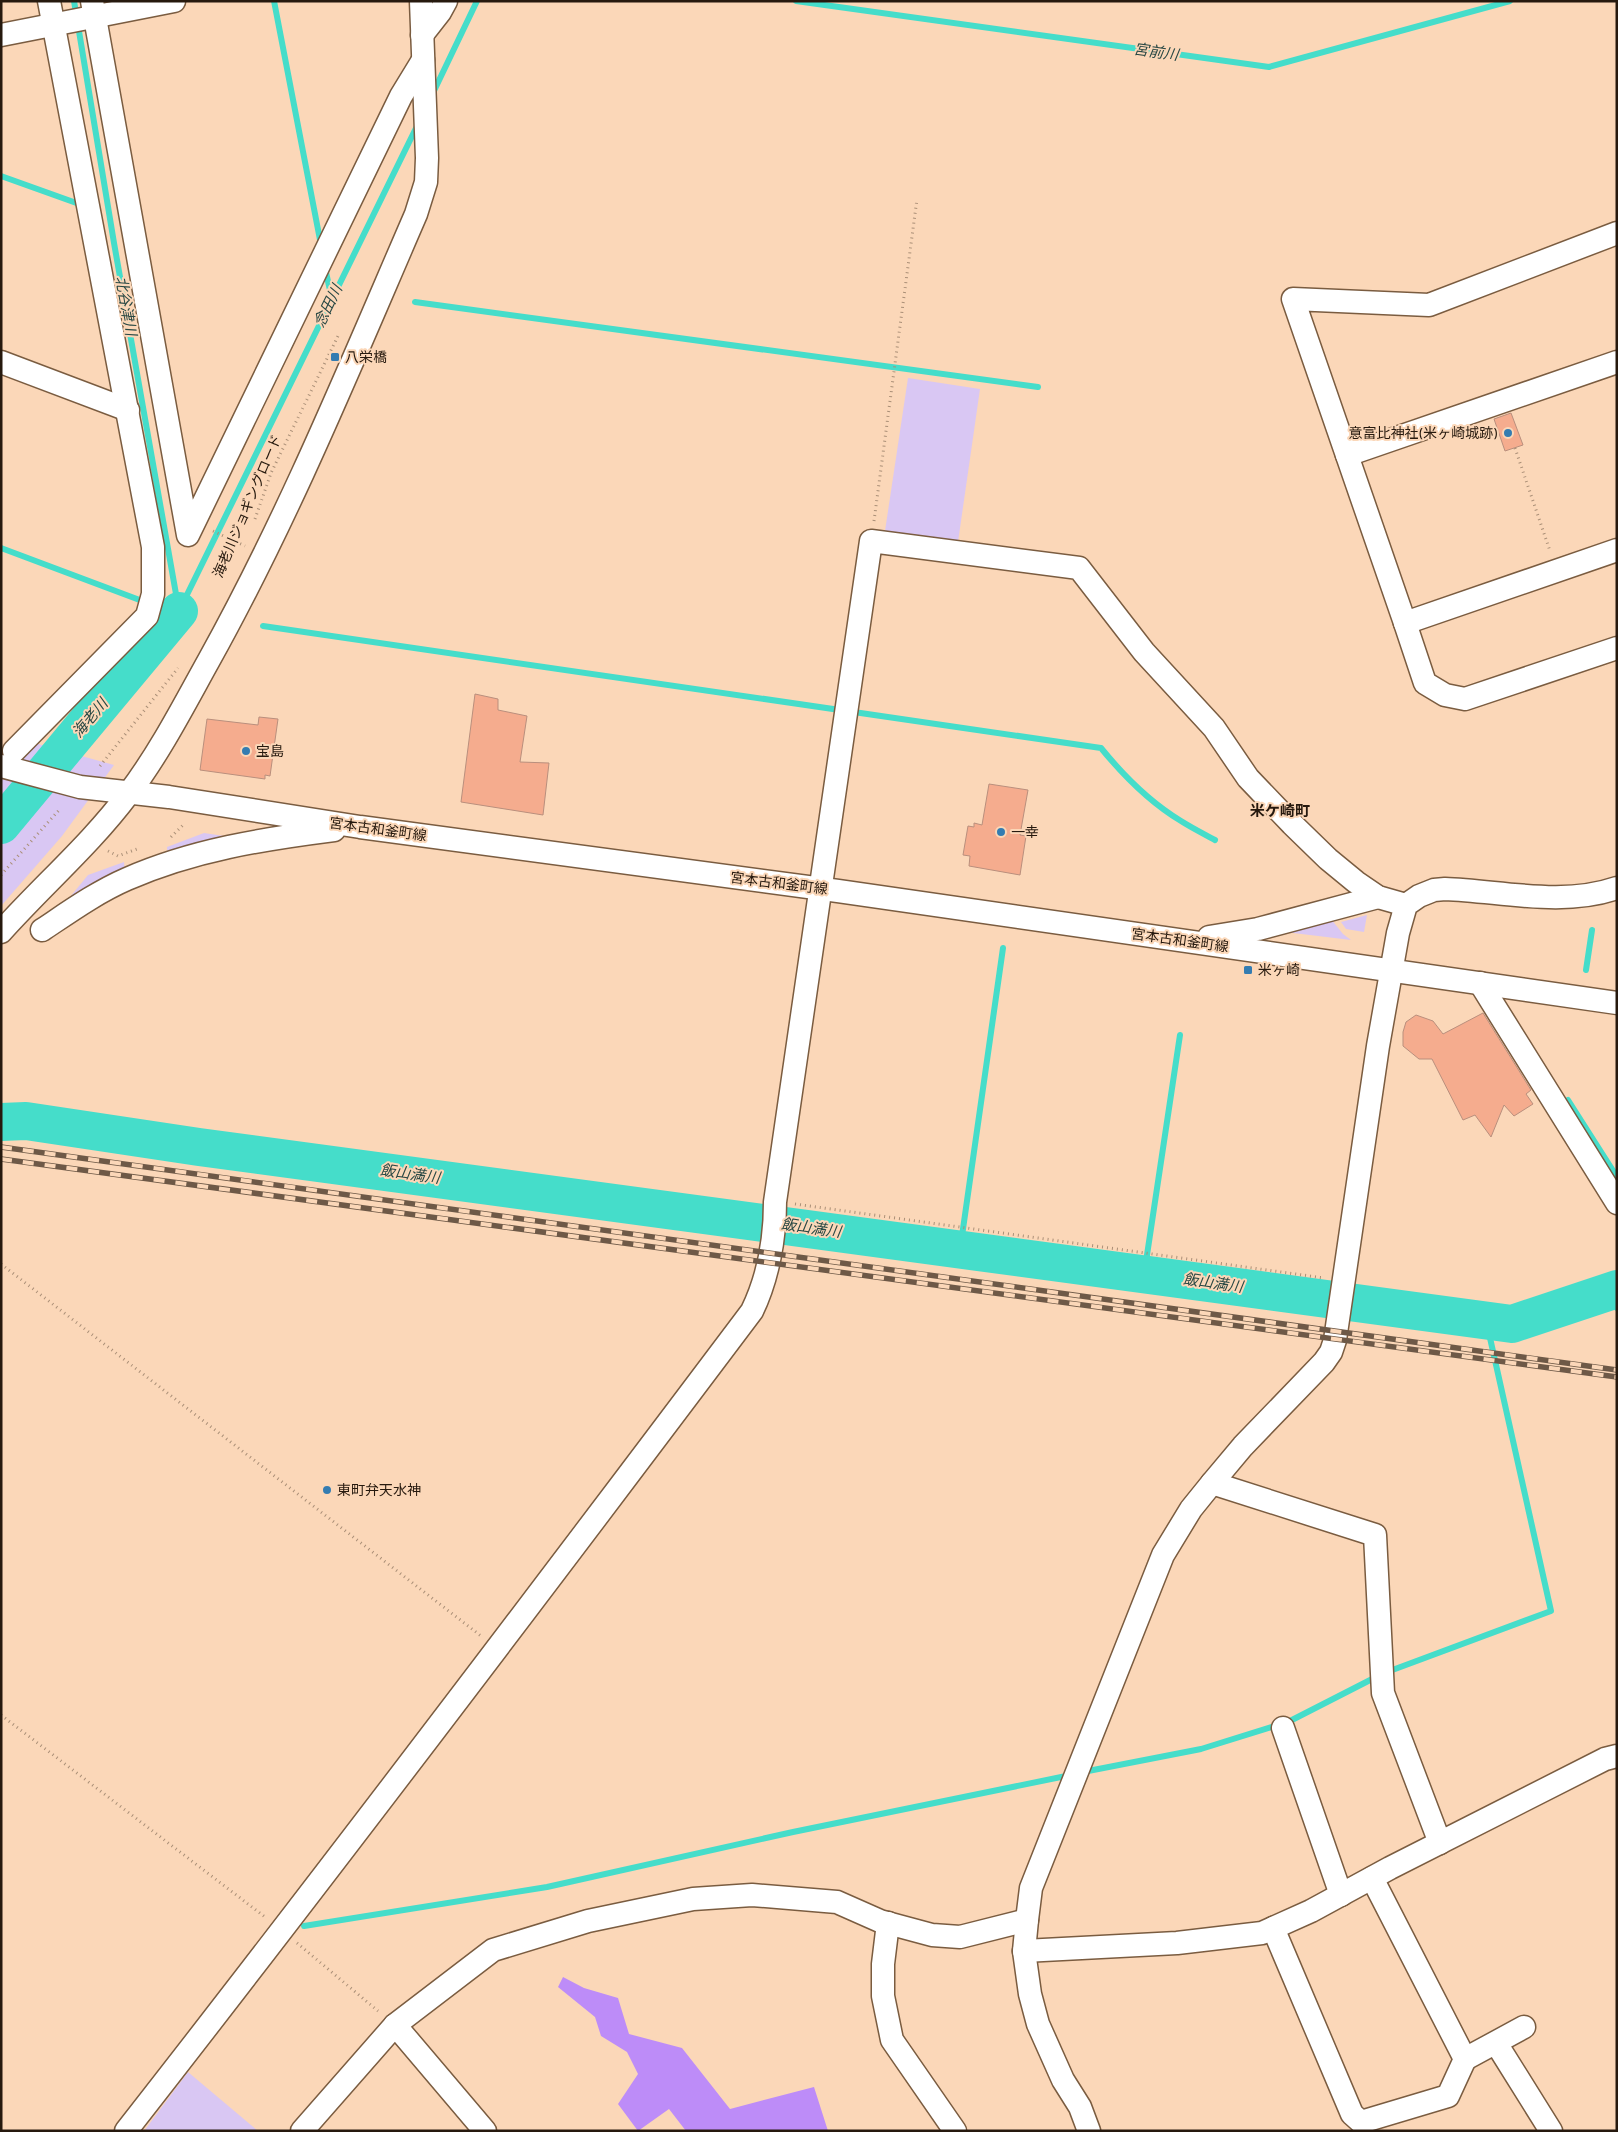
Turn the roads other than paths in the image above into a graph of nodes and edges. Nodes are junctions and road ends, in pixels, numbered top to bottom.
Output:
1 (49, 1) edge
2 (174, 1) edge
3 (421, 1) edge
4 (446, 1) edge
5 (90, 12) edge
6 (56, 23) junction
7 (1, 35) edge
8 (422, 35) junction
9 (423, 67) junction
10 (1617, 233) edge
11 (1, 362) edge
12 (1617, 362) edge
13 (128, 410) junction
14 (1347, 455) junction
15 (1617, 550) edge
16 (1405, 623) junction
17 (1617, 648) edge
18 (11, 763) edge
19 (130, 792) junction
20 (360, 827) junction
21 (820, 888) junction
22 (1617, 888) edge
23 (1368, 900) junction
24 (1406, 905) junction
25 (42, 930) dead end
26 (1, 932) edge
27 (1174, 939) junction
28 (1391, 971) junction
29 (1480, 983) junction
30 (1617, 1003) edge
31 (1617, 1203) edge
32 (1212, 1483) junction
33 (1283, 1728) dead end
34 (1617, 1756) edge
35 (1440, 1843) junction
36 (1372, 1878) junction
37 (1341, 1895) junction
38 (1027, 1920) junction
39 (888, 1923) junction
40 (1273, 1928) junction
41 (1024, 1951) junction
42 (395, 2025) junction
43 (1524, 2027) dead end
44 (1496, 2043) junction
45 (1465, 2059) junction
46 (126, 2131) edge
47 (302, 2131) edge
48 (485, 2131) edge
49 (955, 2131) edge
50 (1089, 2131) edge
51 (1551, 2131) edge

1 - 6 street
2 - 5 street
3 - 8 street
4 - 8 street
5 - 6 street
5 - 9 street
6 - 7 street
6 - 13 street
8 - 9 street
9 - 19 street
10 - 14 street
11 - 13 street
12 - 14 street
13 - 18 street
14 - 16 street
15 - 16 street
16 - 17 street
18 - 19 street, 宮本古和釜町線
19 - 20 street, 宮本古和釜町線
19 - 26 street
20 - 21 street, 宮本古和釜町線
20 - 25 street
21 - 23 street
21 - 27 street, 宮本古和釜町線
21 - 46 street
22 - 24 street
23 - 24 street
23 - 27 street
24 - 28 street
27 - 28 street, 宮本古和釜町線
28 - 29 street, 宮本古和釜町線
28 - 32 street
29 - 30 street, 宮本古和釜町線
29 - 31 street
32 - 35 street
32 - 38 street
33 - 37 street
34 - 35 street
35 - 36 street
36 - 37 street
36 - 45 street
37 - 40 street
38 - 39 street
38 - 41 street
39 - 42 street
39 - 49 street
40 - 41 street
40 - 45 street
41 - 50 street
42 - 47 street
42 - 48 street
43 - 44 street
44 - 45 street
44 - 51 street

